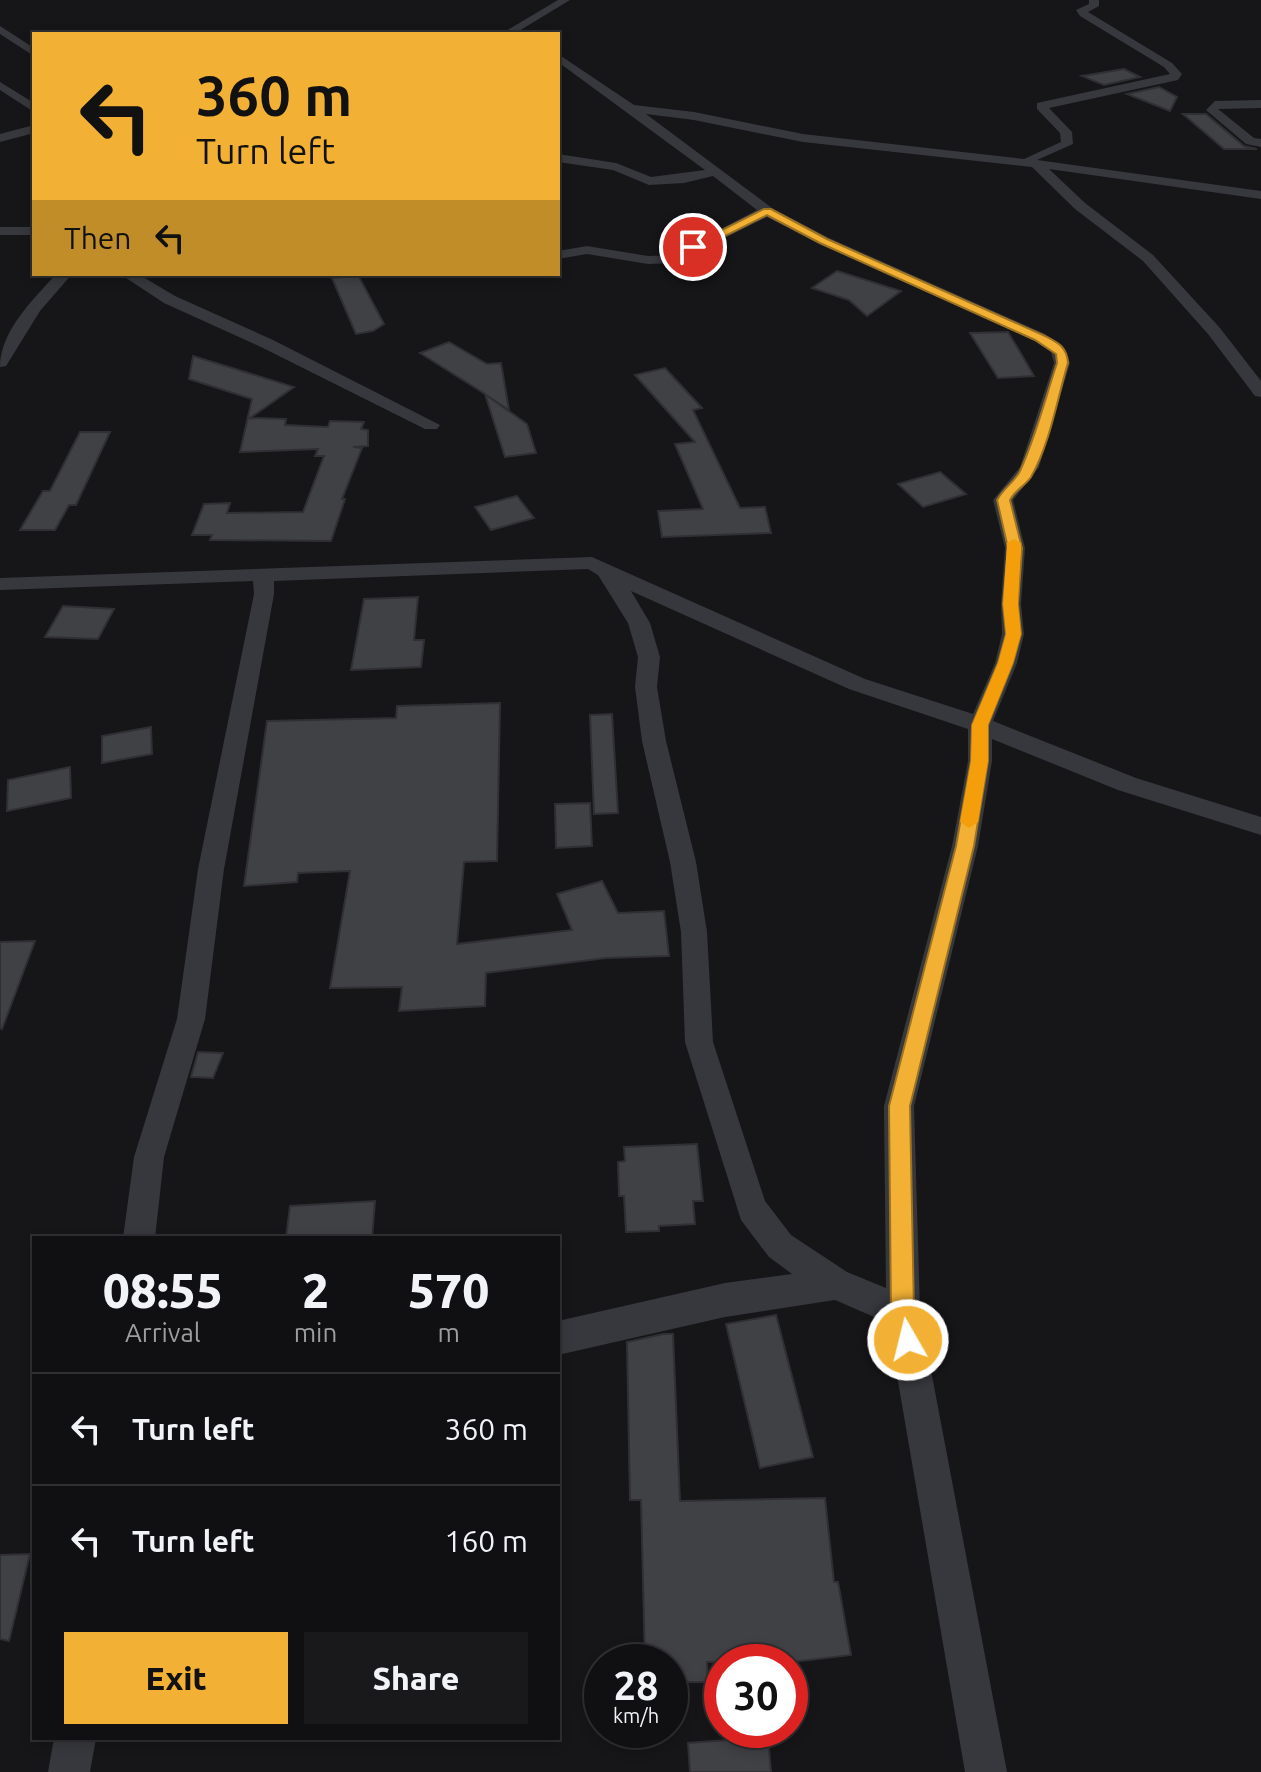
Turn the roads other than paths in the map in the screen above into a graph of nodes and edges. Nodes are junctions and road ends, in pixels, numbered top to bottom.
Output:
1 (565, 0) edge
2 (1094, 0) edge
3 (0, 29) edge
4 (516, 32) edge
5 (18, 41) junction
6 (0, 45) edge
7 (32, 52) edge
8 (560, 58) edge
9 (0, 85) edge
10 (1261, 104) edge
11 (32, 107) edge
12 (631, 108) junction
13 (32, 130) edge
14 (0, 138) edge
15 (1261, 143) edge
16 (560, 158) edge
17 (1014, 162) junction
18 (1036, 164) junction
19 (714, 172) junction
20 (1261, 195) edge
21 (767, 211) junction
22 (0, 231) edge
23 (32, 231) edge
24 (560, 255) edge
25 (62, 276) edge
26 (131, 276) edge
27 (0, 362) edge
28 (1261, 392) edge
29 (431, 425) dead end
30 (592, 563) junction
31 (263, 576) junction
32 (0, 584) edge
33 (980, 725) junction
34 (1261, 826) edge
35 (139, 1236) edge
36 (835, 1284) junction
37 (903, 1312) junction
38 (560, 1338) edge
39 (75, 1740) edge
40 (69, 1772) edge
41 (986, 1772) edge

1 - 4 street
2 - 17 street
3 - 5 street
5 - 6 street
5 - 7 street
8 - 12 street
9 - 11 street
10 - 15 street
12 - 17 street
12 - 19 street
13 - 14 street
16 - 19 street
17 - 18 street
18 - 20 street
18 - 28 street
19 - 21 street
21 - 24 street
21 - 33 street
22 - 23 street
25 - 27 street
26 - 29 street
30 - 31 street
30 - 33 street
30 - 36 street
31 - 32 street
31 - 35 street
33 - 34 street
33 - 37 street
36 - 37 street
36 - 38 street
37 - 41 street
39 - 40 street

